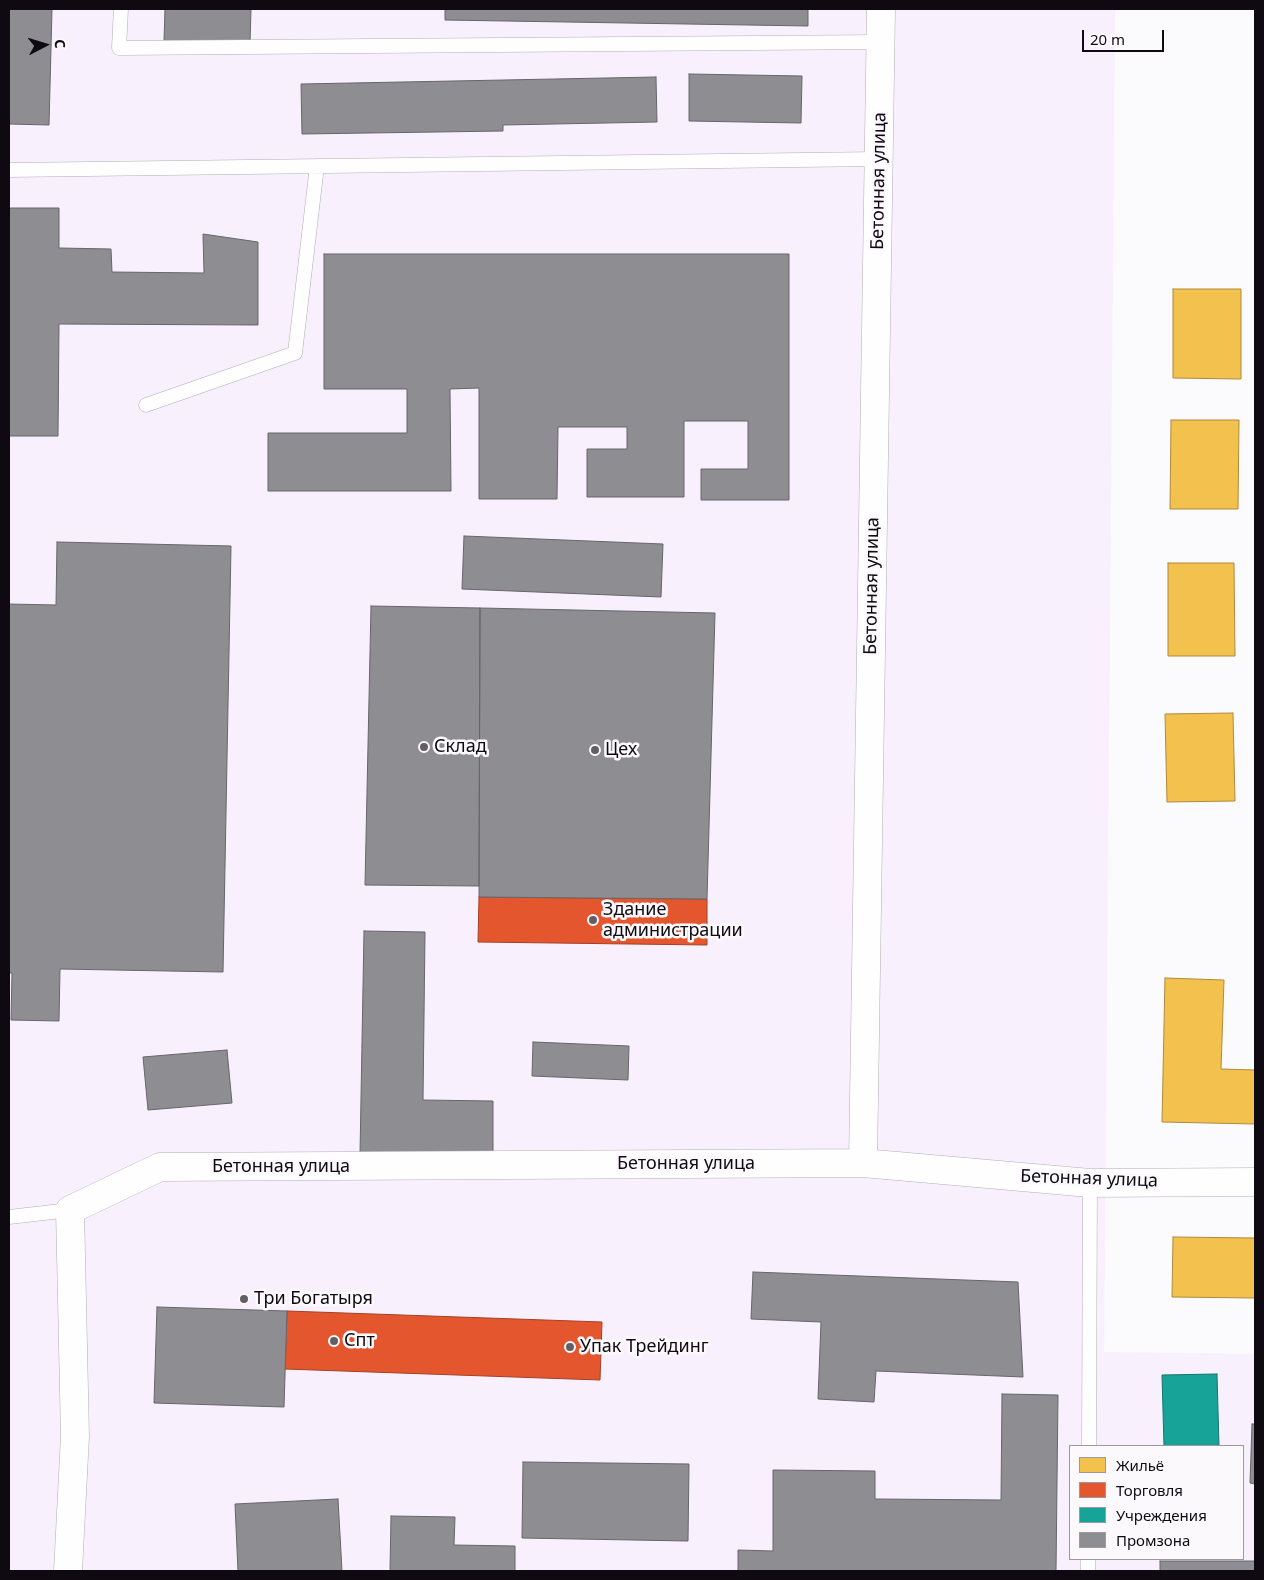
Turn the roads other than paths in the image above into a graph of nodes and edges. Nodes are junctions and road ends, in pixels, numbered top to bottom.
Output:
1 (120, 9) edge
2 (881, 9) edge
3 (881, 42) junction
4 (879, 159) junction
5 (317, 166) junction
6 (9, 170) edge
7 (146, 405) dead end
8 (863, 1163) junction
9 (1255, 1182) edge
10 (1090, 1183) junction
11 (70, 1210) junction
12 (9, 1217) edge
13 (1089, 1445) edge
14 (68, 1571) edge

1 - 3 lane
2 - 3 street, Бетонная улица
3 - 4 street, Бетонная улица
4 - 5 lane
4 - 8 street, Бетонная улица
5 - 6 lane
5 - 7 lane
8 - 10 street, Бетонная улица
8 - 11 street, Бетонная улица
9 - 10 street, Бетонная улица
10 - 13 lane
11 - 12 lane
11 - 14 street

